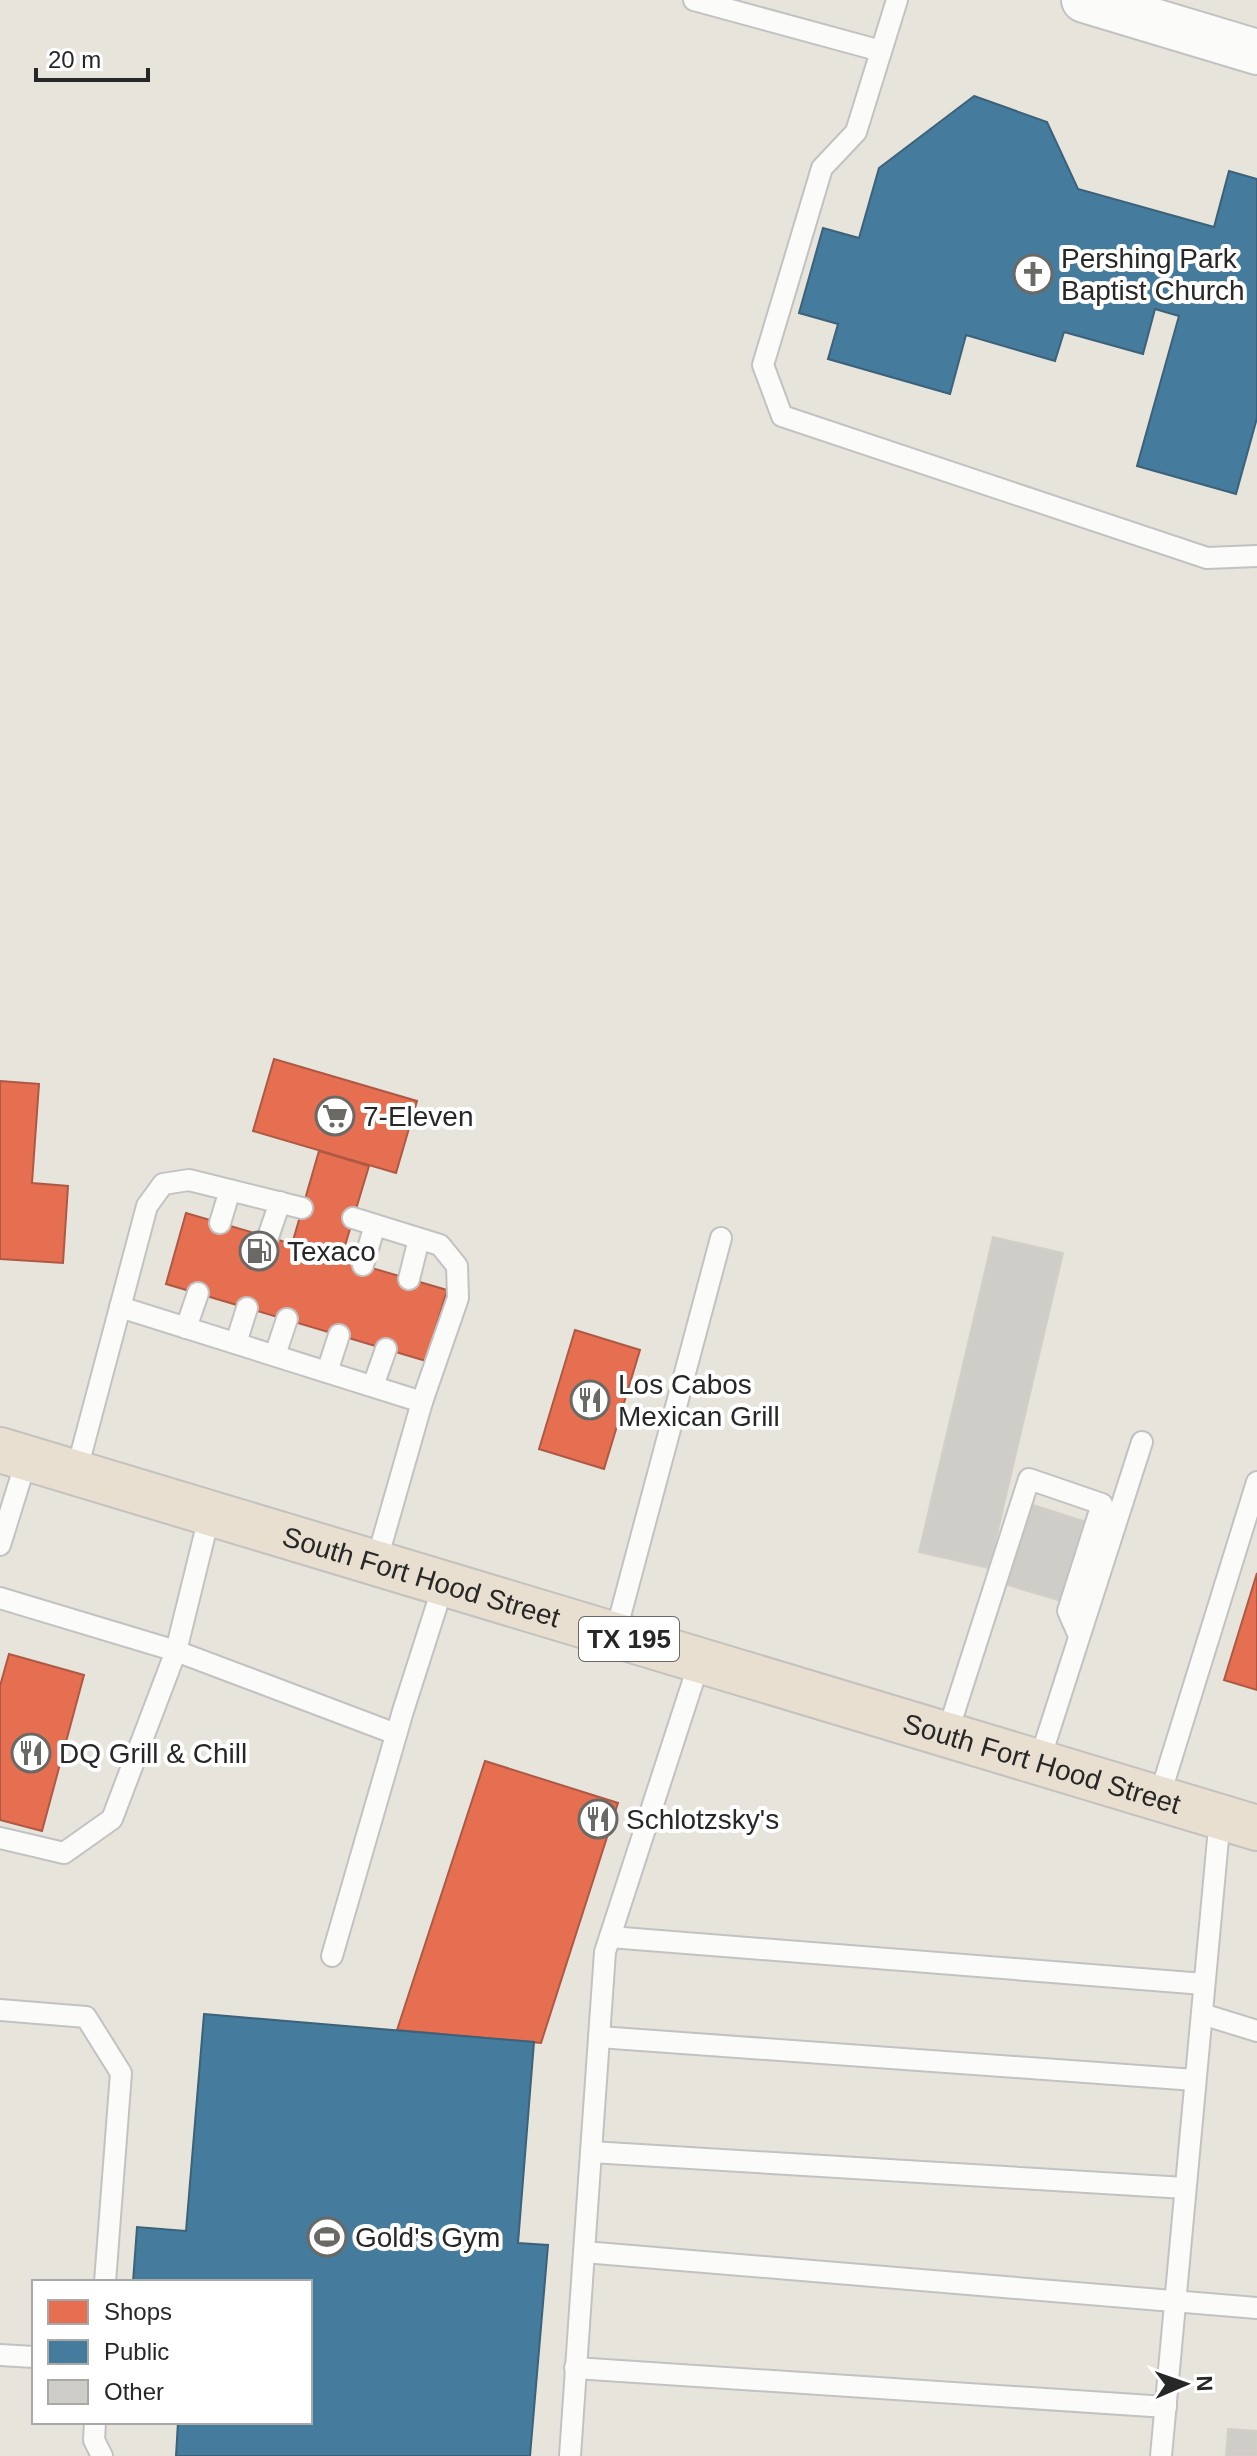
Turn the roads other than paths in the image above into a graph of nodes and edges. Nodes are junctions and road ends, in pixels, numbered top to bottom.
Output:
1 (694, 0) edge
2 (897, 0) edge
3 (1084, 0) edge
4 (881, 51) junction
5 (1257, 52) edge
6 (1257, 556) edge
7 (230, 1190) junction
8 (280, 1202) junction
9 (302, 1208) dead end
10 (353, 1218) dead end
11 (220, 1223) dead end
12 (375, 1225) junction
13 (268, 1237) dead end
14 (721, 1238) dead end
15 (419, 1239) junction
16 (363, 1265) dead end
17 (409, 1279) dead end
18 (198, 1293) dead end
19 (120, 1307) junction
20 (247, 1308) dead end
21 (287, 1319) dead end
22 (186, 1328) junction
23 (339, 1335) dead end
24 (236, 1343) junction
25 (386, 1349) dead end
26 (275, 1355) junction
27 (327, 1372) junction
28 (373, 1386) junction
29 (422, 1402) junction
30 (1142, 1442) dead end
31 (14, 1454) edge
32 (76, 1473) junction
33 (1257, 1482) edge
34 (210, 1513) junction
35 (0, 1545) edge
36 (376, 1563) junction
37 (444, 1583) junction
38 (0, 1598) edge
39 (615, 1635) junction
40 (1079, 1636) junction
41 (176, 1651) junction
42 (700, 1660) junction
43 (396, 1734) junction
44 (947, 1734) junction
45 (1039, 1762) junction
46 (1159, 1798) junction
47 (1238, 1822) edge
48 (0, 1838) edge
49 (610, 1937) junction
50 (332, 1956) dead end
51 (1204, 1984) junction
52 (0, 2010) edge
53 (1202, 2014) junction
54 (1257, 2031) edge
55 (599, 2037) junction
56 (1195, 2080) junction
57 (591, 2152) junction
58 (1185, 2188) junction
59 (584, 2252) junction
60 (105, 2280) edge
61 (1175, 2301) junction
62 (1257, 2308) edge
63 (0, 2355) edge
64 (32, 2357) edge
65 (575, 2368) junction
66 (1166, 2407) junction
67 (95, 2424) edge
68 (102, 2456) edge
69 (570, 2456) edge
70 (1161, 2456) edge

1 - 4 lane
2 - 4 lane
3 - 5 street
4 - 6 lane
7 - 8 lane
7 - 11 lane
7 - 19 lane
8 - 9 lane
8 - 13 lane
10 - 12 lane
12 - 15 lane
12 - 16 lane
14 - 39 lane
15 - 17 lane
15 - 29 lane
18 - 22 lane
19 - 22 lane
19 - 32 lane
20 - 24 lane
21 - 26 lane
22 - 24 lane
23 - 27 lane
24 - 26 lane
25 - 28 lane
26 - 27 lane
27 - 28 lane
28 - 29 lane
29 - 36 lane
30 - 40 lane
31 - 32 highway, South Fort Hood Street / TX 195
31 - 35 lane
32 - 34 highway, South Fort Hood Street / TX 195
33 - 46 lane
34 - 36 highway, South Fort Hood Street / TX 195
34 - 41 lane
36 - 37 highway, South Fort Hood Street / TX 195
37 - 39 highway, South Fort Hood Street / TX 195
37 - 43 lane
38 - 41 lane
39 - 42 highway, South Fort Hood Street / TX 195
40 - 44 lane
40 - 45 lane
41 - 43 lane
41 - 48 lane
42 - 44 highway, South Fort Hood Street / TX 195
42 - 49 lane
43 - 50 lane
44 - 45 highway, South Fort Hood Street / TX 195
45 - 46 highway, South Fort Hood Street / TX 195
46 - 47 highway, South Fort Hood Street / TX 195
47 - 51 lane
49 - 51 lane
49 - 55 lane
51 - 53 lane
52 - 60 lane
53 - 54 lane
53 - 56 lane
55 - 56 lane
55 - 57 lane
56 - 58 lane
57 - 58 lane
57 - 59 lane
58 - 61 lane
59 - 61 lane
59 - 65 lane
61 - 62 lane
61 - 66 lane
63 - 64 lane
65 - 66 lane
65 - 69 lane
66 - 70 lane
67 - 68 lane

